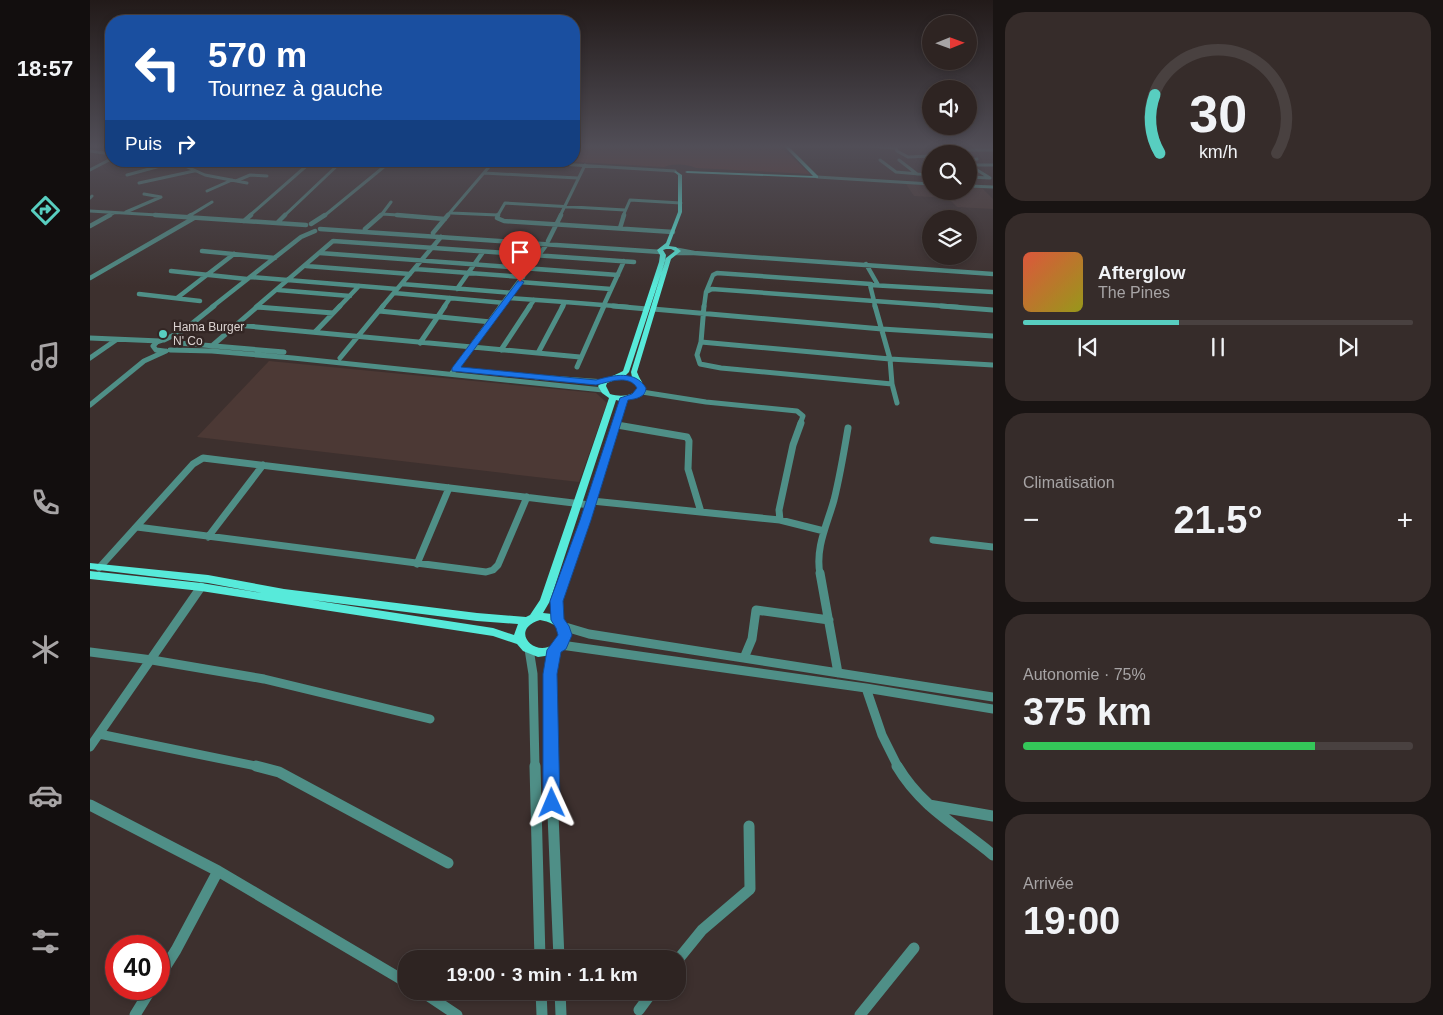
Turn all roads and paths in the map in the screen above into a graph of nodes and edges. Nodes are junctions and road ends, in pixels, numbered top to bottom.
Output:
1 (276, 192) edge
2 (309, 192) edge
3 (353, 192) edge
4 (468, 192) edge
5 (571, 192) edge
6 (681, 192) edge
7 (686, 192) edge
8 (144, 194) dead end
9 (212, 202) dead end
10 (391, 202) dead end
11 (681, 203) junction
12 (564, 206) junction
13 (90, 210) edge
14 (625, 210) junction
15 (116, 212) junction
16 (124, 213) junction
17 (451, 213) junction
18 (382, 214) junction
19 (498, 215) junction
20 (188, 217) junction
21 (323, 217) junction
22 (194, 218) junction
23 (446, 219) junction
24 (244, 221) junction
25 (277, 223) junction
26 (557, 224) junction
27 (289, 225) junction
28 (309, 225) junction
29 (90, 226) edge
30 (319, 228) junction
31 (620, 228) junction
32 (302, 229) junction
33 (365, 229) junction
34 (673, 232) junction
35 (433, 234) junction
36 (441, 236) junction
37 (301, 237) junction
38 (547, 242) junction
39 (432, 248) junction
40 (662, 250) junction
41 (202, 251) dead end
42 (676, 251) junction
43 (483, 252) junction
44 (320, 253) junction
45 (234, 254) junction
46 (538, 256) junction
47 (275, 258) junction
48 (421, 261) junction
49 (624, 262) junction
50 (634, 262) dead end
51 (474, 264) junction
52 (866, 264) junction
53 (306, 266) junction
54 (530, 268) junction
55 (415, 269) junction
56 (171, 271) dead end
57 (468, 273) junction
58 (410, 274) junction
59 (993, 274) edge
60 (207, 275) junction
61 (618, 275) junction
62 (90, 278) edge
63 (249, 278) junction
64 (289, 280) junction
65 (522, 280) junction
66 (402, 284) junction
67 (871, 284) junction
68 (878, 284) junction
69 (359, 286) junction
70 (457, 289) junction
71 (611, 289) junction
72 (278, 290) junction
73 (396, 291) junction
74 (706, 292) junction
75 (993, 292) edge
76 (139, 294) dead end
77 (511, 295) junction
78 (350, 296) junction
79 (177, 298) junction
80 (450, 298) junction
81 (534, 300) junction
82 (200, 301) dead end
83 (874, 301) junction
84 (565, 302) junction
85 (505, 303) junction
86 (603, 306) junction
87 (257, 307) junction
88 (650, 309) junction
89 (993, 310) edge
90 (379, 312) junction
91 (333, 314) junction
92 (704, 314) junction
93 (437, 317) junction
94 (491, 322) junction
95 (236, 325) junction
96 (882, 329) junction
97 (184, 330) junction
98 (315, 332) junction
99 (358, 336) junction
100 (993, 336) edge
101 (90, 338) edge
102 (116, 340) junction
103 (162, 340) junction
104 (136, 342) junction
105 (701, 342) junction
106 (179, 343) junction
107 (420, 343) junction
108 (213, 345) junction
109 (473, 347) junction
110 (153, 348) junction
111 (168, 350) junction
112 (501, 350) junction
113 (538, 353) junction
114 (580, 357) junction
115 (90, 358) edge
116 (340, 358) junction
117 (890, 359) junction
118 (144, 361) junction
119 (993, 365) edge
120 (577, 366) dead end
121 (454, 371) junction
122 (618, 377) junction
123 (605, 382) junction
124 (636, 382) junction
125 (892, 384) junction
126 (603, 390) junction
127 (642, 392) junction
128 (613, 397) junction
129 (624, 398) junction
130 (897, 404) dead end
131 (90, 405) edge
132 (617, 425) junction
133 (848, 428) dead end
134 (263, 466) junction
135 (449, 488) junction
136 (527, 497) junction
137 (578, 503) junction
138 (591, 503) junction
139 (701, 512) junction
140 (780, 520) junction
141 (137, 526) junction
142 (824, 531) junction
143 (208, 537) junction
144 (933, 540) dead end
145 (993, 547) edge
146 (417, 564) junction
147 (95, 567) edge
148 (90, 575) edge
149 (202, 587) junction
150 (530, 619) junction
151 (829, 620) junction
152 (560, 623) junction
153 (521, 641) junction
154 (557, 647) junction
155 (530, 649) junction
156 (90, 652) edge
157 (744, 658) junction
158 (152, 660) junction
159 (838, 673) junction
160 (866, 688) junction
161 (993, 697) edge
162 (993, 709) edge
163 (430, 719) dead end
164 (99, 734) junction
165 (90, 747) edge
166 (926, 804) junction
167 (90, 805) edge
168 (993, 816) edge
169 (749, 826) dead end
170 (993, 855) edge
171 (448, 863) dead end
172 (218, 871) junction
173 (914, 948) dead end
174 (540, 950) edge
175 (559, 950) edge
176 (686, 950) edge
177 (170, 960) edge
178 (398, 977) edge
179 (144, 1000) edge
180 (434, 1000) edge
181 (541, 1000) edge
182 (560, 1000) edge
183 (646, 1000) edge
184 (639, 1010) dead end
185 (135, 1015) edge
186 (457, 1015) edge
187 (542, 1015) edge
188 (561, 1015) edge
189 (860, 1015) edge

1 - 24 street
2 - 25 street
3 - 21 street
4 - 17 street
5 - 12 street
6 - 11 main road
7 - 42 main road
8 - 16 street
9 - 20 street
10 - 18 street
11 - 14 street
11 - 34 main road
12 - 14 street
12 - 19 street
12 - 26 street
13 - 15 street
14 - 31 street
15 - 16 street
15 - 29 street
16 - 20 street
17 - 19 street
17 - 23 street
18 - 23 street
18 - 33 street
19 - 26 street
20 - 22 street
21 - 28 street
21 - 30 street
22 - 24 street
22 - 62 street
23 - 35 street
24 - 25 street
25 - 27 street
26 - 31 street
26 - 38 street
27 - 28 street
27 - 32 street
28 - 30 street
28 - 32 street
30 - 32 street
30 - 33 street
30 - 36 street
30 - 37 street
31 - 34 street
32 - 37 street
33 - 35 street
34 - 40 main road
35 - 38 street
36 - 38 street
36 - 39 street
37 - 47 street
38 - 40 street
38 - 46 street
39 - 43 street
39 - 44 street
39 - 48 street
40 - 42 main road
40 - 88 main road
41 - 45 street
42 - 52 street
42 - 88 main road
43 - 46 street
43 - 51 street
44 - 48 street
44 - 53 street
45 - 47 street
45 - 60 street
46 - 49 street
46 - 54 street
47 - 63 street
48 - 51 street
48 - 55 street
49 - 50 street
49 - 61 street
51 - 54 street
51 - 57 street
52 - 59 street
52 - 68 street
53 - 58 street
53 - 64 street
54 - 61 street
54 - 65 street
55 - 57 street
55 - 58 street
56 - 60 street
57 - 65 street
57 - 70 street
58 - 66 street
60 - 63 street
60 - 79 street
61 - 71 street
63 - 64 street
63 - 97 street
64 - 69 street
64 - 72 street
65 - 71 street
65 - 77 street
66 - 70 street
66 - 73 street
67 - 68 street
67 - 74 street
67 - 83 street
68 - 75 street
69 - 73 street
69 - 78 street
70 - 77 street
71 - 86 street
72 - 78 street
72 - 87 street
73 - 80 street
73 - 90 street
74 - 83 street
74 - 92 street
76 - 79 street
77 - 81 street
77 - 85 street
78 - 91 street
79 - 82 street
80 - 85 street
80 - 93 street
81 - 84 street
81 - 112 street
83 - 89 street
83 - 96 street
84 - 86 street
84 - 113 street
85 - 94 street
86 - 88 street
86 - 114 street
87 - 91 street
87 - 95 street
88 - 92 street
88 - 122 main road
88 - 124 main road
90 - 93 street
90 - 99 street
91 - 98 street
92 - 96 street
92 - 105 street
93 - 94 street
93 - 107 street
94 - 109 street
95 - 98 street
95 - 108 street
96 - 100 street
96 - 117 street
97 - 103 street
97 - 106 street
98 - 99 street
99 - 107 street
99 - 116 street
101 - 102 street
102 - 104 street
102 - 115 street
103 - 104 street
103 - 106 street
103 - 110 street
104 - 110 street
105 - 117 street
105 - 125 street
106 - 108 street
106 - 111 street
107 - 109 street
108 - 116 street
109 - 112 street
109 - 121 street
110 - 111 street
110 - 118 street
111 - 118 street
111 - 121 street
112 - 113 street
113 - 114 street
114 - 120 street
116 - 121 street
117 - 119 street
117 - 125 street
118 - 131 street
121 - 123 street
121 - 126 street
122 - 123 main road
122 - 124 main road
123 - 126 main road
124 - 127 main road
125 - 130 street
126 - 128 main road
127 - 129 main road
127 - 140 street
128 - 129 main road
128 - 137 main road
129 - 132 main road
132 - 138 main road
132 - 139 street
133 - 142 street
134 - 135 street
134 - 141 street
134 - 143 street
135 - 136 street
135 - 146 street
136 - 137 street
136 - 146 street
137 - 138 street
137 - 150 main road
138 - 139 street
138 - 152 main road
139 - 140 street
140 - 142 street
141 - 143 street
141 - 147 street
142 - 151 street
143 - 146 street
144 - 145 street
147 - 150 main road
148 - 149 main road
149 - 153 main road
149 - 158 street
150 - 152 main road
150 - 153 main road
151 - 157 street
151 - 159 street
152 - 154 main road
152 - 157 street
153 - 155 main road
154 - 155 main road
154 - 160 street
154 - 175 street
155 - 174 street
156 - 158 street
157 - 159 street
158 - 163 street
158 - 164 street
159 - 161 street
160 - 162 street
160 - 166 street
164 - 165 street
164 - 171 street
166 - 168 street
166 - 170 street
167 - 172 street
169 - 176 street
172 - 177 street
172 - 178 street
173 - 189 street
179 - 185 street
180 - 186 street
181 - 187 street
182 - 188 street
183 - 184 street

